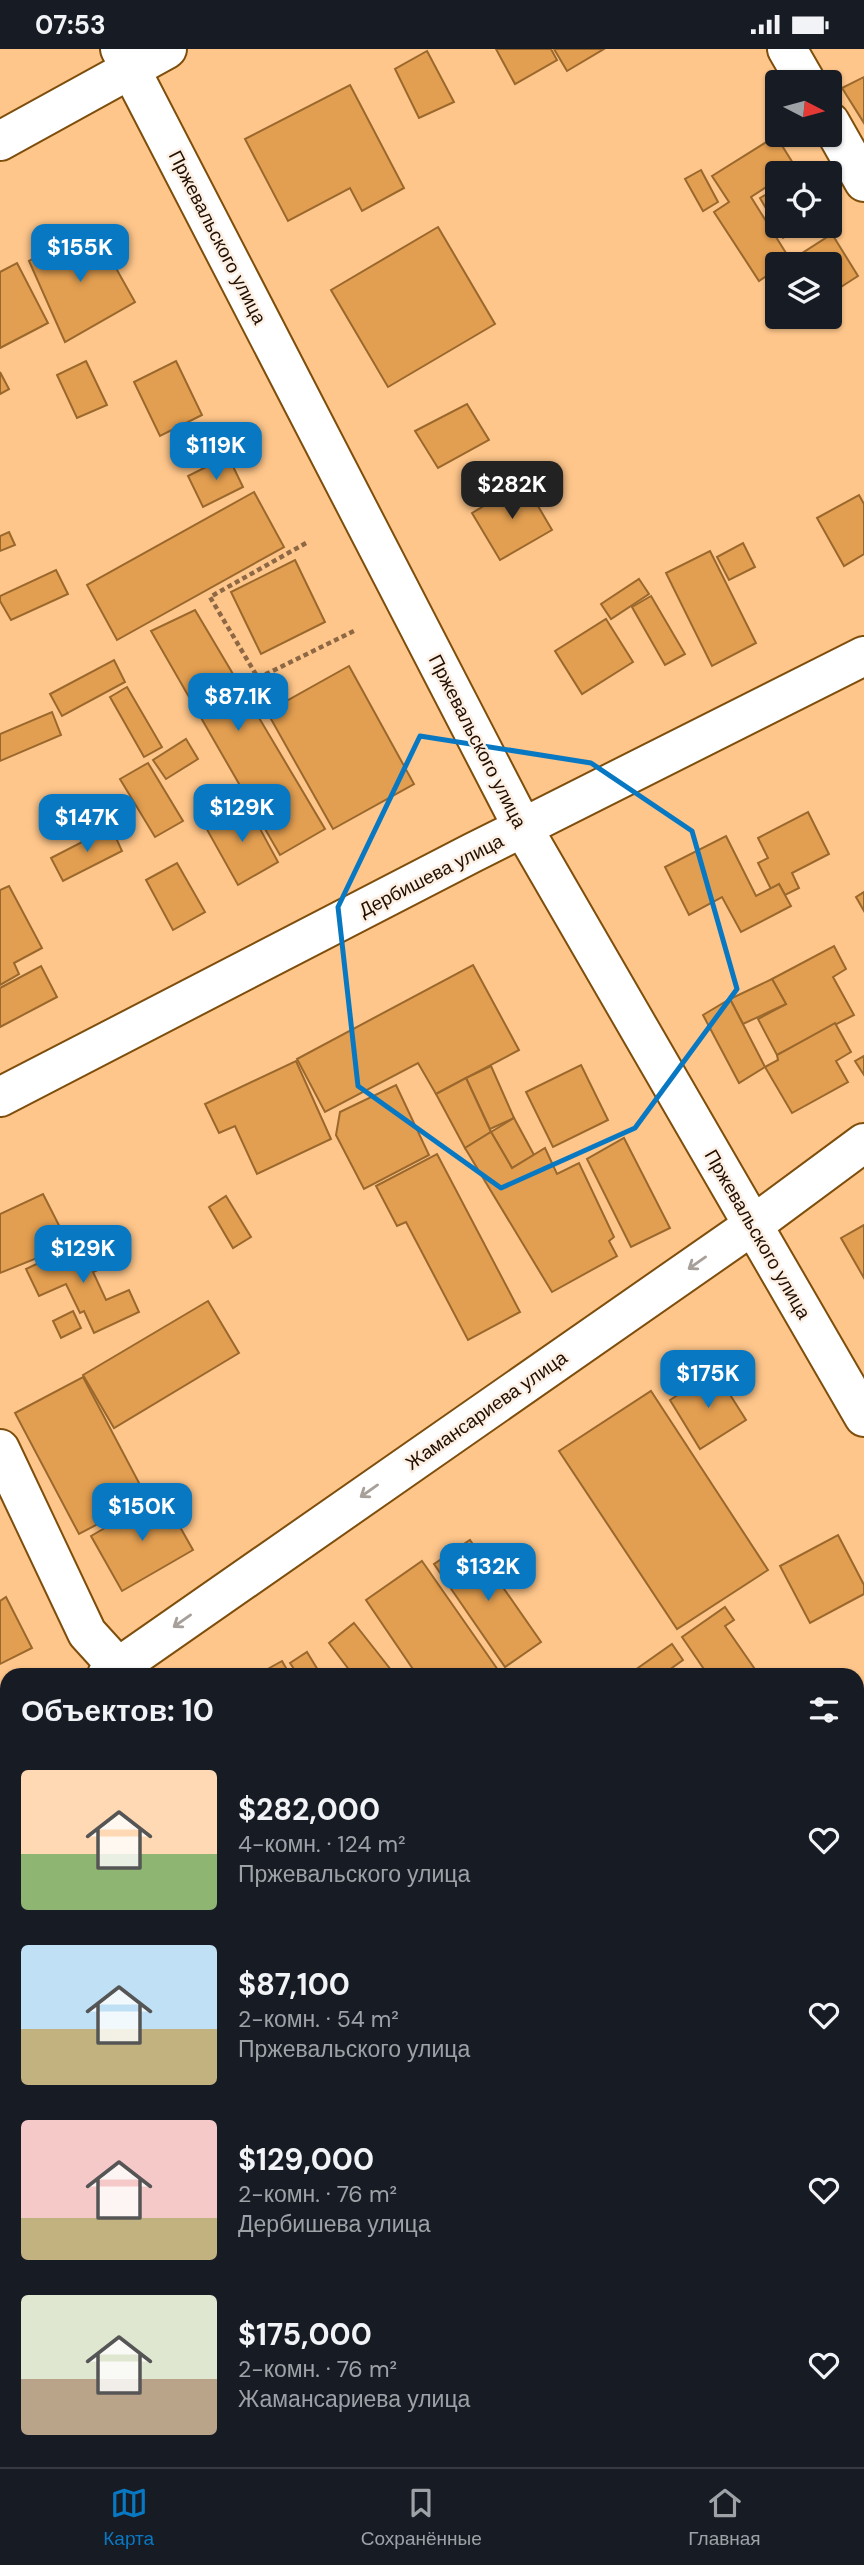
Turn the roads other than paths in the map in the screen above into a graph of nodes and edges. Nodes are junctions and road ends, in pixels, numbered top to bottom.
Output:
1 (167, 49) edge
2 (787, 49) edge
3 (126, 59) edge
4 (799, 70) edge
5 (0, 141) edge
6 (842, 144) edge
7 (864, 182) edge
8 (864, 656) edge
9 (523, 828) junction
10 (0, 1097) edge
11 (864, 1143) edge
12 (753, 1225) junction
13 (864, 1417) edge
14 (0, 1449) edge
15 (112, 1668) edge
16 (121, 1668) edge

1 - 3 main road
2 - 4 main road
3 - 5 main road
3 - 9 main road, Пржевальского улица
6 - 7 main road
8 - 9 main road, Дербишева улица
9 - 10 main road, Дербишева улица
9 - 12 main road, Пржевальского улица
11 - 12 main road, Жамансариева улица
12 - 13 main road, Пржевальского улица
12 -> 16 main road, Жамансариева улица
14 - 15 main road

